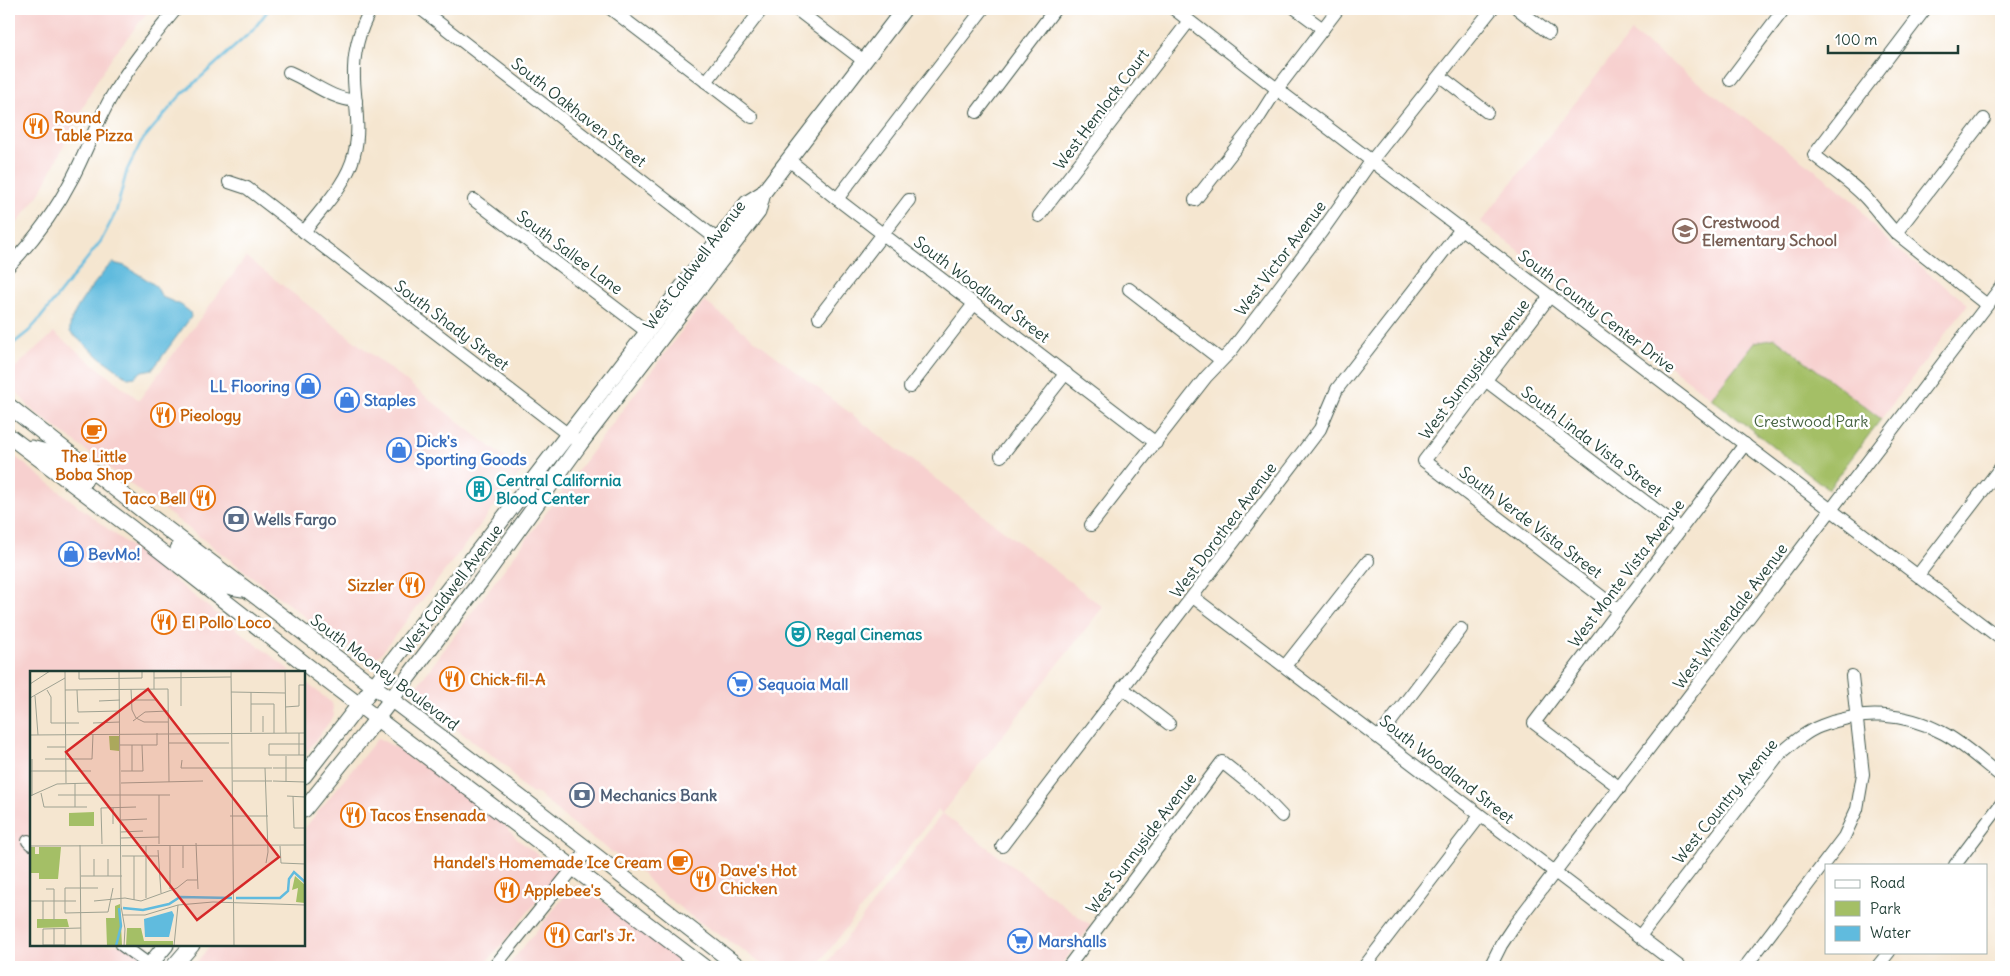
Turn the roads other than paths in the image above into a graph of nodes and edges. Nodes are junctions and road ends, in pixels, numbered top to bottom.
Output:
1 (176, 9) edge
2 (371, 9) edge
3 (421, 9) edge
4 (611, 9) edge
5 (762, 9) edge
6 (796, 9) edge
7 (904, 9) edge
8 (983, 9) edge
9 (1055, 9) edge
10 (1174, 9) edge
11 (1296, 9) edge
12 (1338, 9) edge
13 (1492, 9) edge
14 (1518, 9) edge
15 (1784, 9) edge
16 (1925, 9) edge
17 (1189, 21) junction
18 (1323, 29) junction
19 (1549, 33) dead end
20 (864, 61) junction
21 (289, 72) dead end
22 (1440, 76) junction
23 (1730, 80) dead end
24 (706, 82) junction
25 (1277, 89) junction
26 (356, 101) junction
27 (977, 112) dead end
28 (1487, 112) dead end
29 (752, 117) dead end
30 (1984, 118) dead end
31 (789, 160) junction
32 (1372, 160) junction
33 (229, 182) dead end
34 (763, 193) junction
35 (837, 199) junction
36 (474, 200) dead end
37 (909, 200) dead end
38 (1195, 200) dead end
39 (1040, 216) dead end
40 (1461, 229) junction
41 (304, 232) junction
42 (1896, 233) junction
43 (883, 234) junction
44 (718, 240) junction
45 (9, 266) edge
46 (2001, 287) edge
47 (1129, 289) dead end
48 (1550, 296) junction
49 (974, 304) junction
50 (1987, 305) junction
51 (818, 317) dead end
52 (673, 323) junction
53 (646, 332) junction
54 (1221, 360) junction
55 (1066, 373) junction
56 (1485, 380) junction
57 (910, 387) dead end
58 (9, 406) edge
59 (567, 433) junction
60 (15, 440) edge
61 (1156, 443) junction
62 (580, 444) junction
63 (1745, 444) junction
64 (1001, 456) dead end
65 (1424, 461) joint
66 (2001, 467) edge
67 (142, 510) junction
68 (1831, 510) junction
69 (1091, 525) dead end
70 (130, 527) junction
71 (1680, 528) junction
72 (1368, 561) dead end
73 (1918, 575) junction
74 (248, 589) junction
75 (1193, 597) junction
76 (1619, 610) junction
77 (1461, 629) dead end
78 (2001, 638) edge
79 (1285, 666) junction
80 (1852, 676) dead end
81 (375, 686) junction
82 (1122, 688) junction
83 (392, 698) junction
84 (360, 705) junction
85 (1858, 716) junction
86 (377, 718) junction
87 (1169, 724) dead end
88 (1379, 738) junction
89 (305, 775) edge
90 (2001, 776) edge
91 (1620, 788) junction
92 (2001, 804) edge
93 (305, 809) edge
94 (1282, 816) dead end
95 (1480, 816) junction
96 (1002, 846) dead end
97 (588, 850) junction
98 (1956, 864) edge
99 (574, 868) junction
100 (1555, 872) junction
101 (1640, 936) junction
102 (123, 946) edge
103 (165, 946) edge
104 (191, 946) edge
105 (1887, 954) edge
106 (150, 967) edge
107 (173, 967) edge
108 (494, 967) edge
109 (704, 967) edge
110 (739, 967) edge
111 (1068, 967) edge
112 (1364, 967) edge
113 (1490, 967) edge
114 (1680, 967) edge
115 (1746, 967) edge
116 (1877, 967) edge

1 - 45 street
2 - 26 street
3 - 44 street, South Oakhaven Street
4 - 24 street
5 - 24 street
6 - 20 street
7 - 20 main road, West Caldwell Avenue
8 - 35 street
9 - 27 street
10 - 17 street, South County Center Drive
11 - 18 street
12 - 18 street
13 - 22 street, West Victor Avenue
14 - 19 street
15 - 23 street
16 - 42 street
17 - 25 street, South County Center Drive
17 - 39 street, West Hemlock Court
18 - 25 street
20 - 31 main road, West Caldwell Avenue
21 - 26 street
22 - 28 street
22 - 32 street, West Victor Avenue
24 - 29 street
25 - 32 street, South County Center Drive
25 - 38 street
26 - 41 street
30 - 42 street
31 - 34 main road, West Caldwell Avenue
31 - 35 street, South Woodland Street
32 - 40 street, South County Center Drive
32 - 54 street, West Victor Avenue
33 - 41 street, South Shady Street
34 - 44 main road, West Caldwell Avenue
34 - 52 main road, West Caldwell Avenue
35 - 43 street, South Woodland Street
36 - 53 street, South Sallee Lane
37 - 43 street
40 - 48 street, South County Center Drive
40 - 75 street, West Dorothea Avenue
41 - 59 street, South Shady Street
42 - 50 street
43 - 49 street, South Woodland Street
43 - 51 street
44 - 52 main road
44 - 53 main road, West Caldwell Avenue
46 - 50 street, West Whitendale Avenue
47 - 54 street
48 - 56 street, West Sunnyside Avenue
48 - 63 street, South County Center Drive
49 - 55 street, South Woodland Street
49 - 57 street
50 - 68 street, West Whitendale Avenue
52 - 62 main road, West Caldwell Avenue
53 - 59 main road, West Caldwell Avenue
54 - 61 street, West Victor Avenue
55 - 61 street, South Woodland Street
55 - 64 street
56 - 65 street, West Sunnyside Avenue
56 - 71 street, South Linda Vista Street
58 - 67 main road, South Mooney Boulevard
59 - 62 street, South Shady Street
59 - 81 main road, West Caldwell Avenue
60 - 67 main road
60 - 70 main road
61 - 69 street, West Victor Avenue
62 - 83 main road, West Caldwell Avenue
63 - 68 street, South County Center Drive
63 - 71 street, West Monte Vista Avenue
65 - 76 street, South Verde Vista Street
66 - 73 street
67 - 74 main road, South Mooney Boulevard
68 - 73 street, South County Center Drive
68 - 91 street, West Whitendale Avenue
70 - 74 main road
70 - 84 main road
71 - 76 street, West Monte Vista Avenue
72 - 79 street
73 - 78 street, South County Center Drive
74 - 81 main road, South Mooney Boulevard
75 - 79 street, South Woodland Street
75 - 82 street, West Dorothea Avenue
76 - 91 street, West Monte Vista Avenue
77 - 88 street
79 - 88 street, South Woodland Street
80 - 85 street
81 - 83 main road, South Mooney Boulevard
81 - 84 main road, West Caldwell Avenue
82 - 87 street
82 - 96 street, West Dorothea Avenue
83 - 86 main road, West Caldwell Avenue
83 - 97 main road, South Mooney Boulevard
84 - 86 main road
84 - 89 main road, West Caldwell Avenue
85 - 90 street
85 - 101 street, West Country Avenue
85 - 115 street
86 - 93 main road, West Caldwell Avenue
86 - 99 main road
88 - 95 street, South Woodland Street
91 - 100 street, West Whitendale Avenue
92 - 98 street
94 - 111 street, West Sunnyside Avenue
95 - 100 street, South Woodland Street
95 - 112 street
97 - 99 street
97 - 110 main road, South Mooney Boulevard
99 - 108 street
99 - 109 main road
100 - 101 street, South Woodland Street
100 - 113 street, West Whitendale Avenue
101 - 114 street, South Woodland Street
102 - 106 street
103 - 106 main road
104 - 107 main road
105 - 116 street

